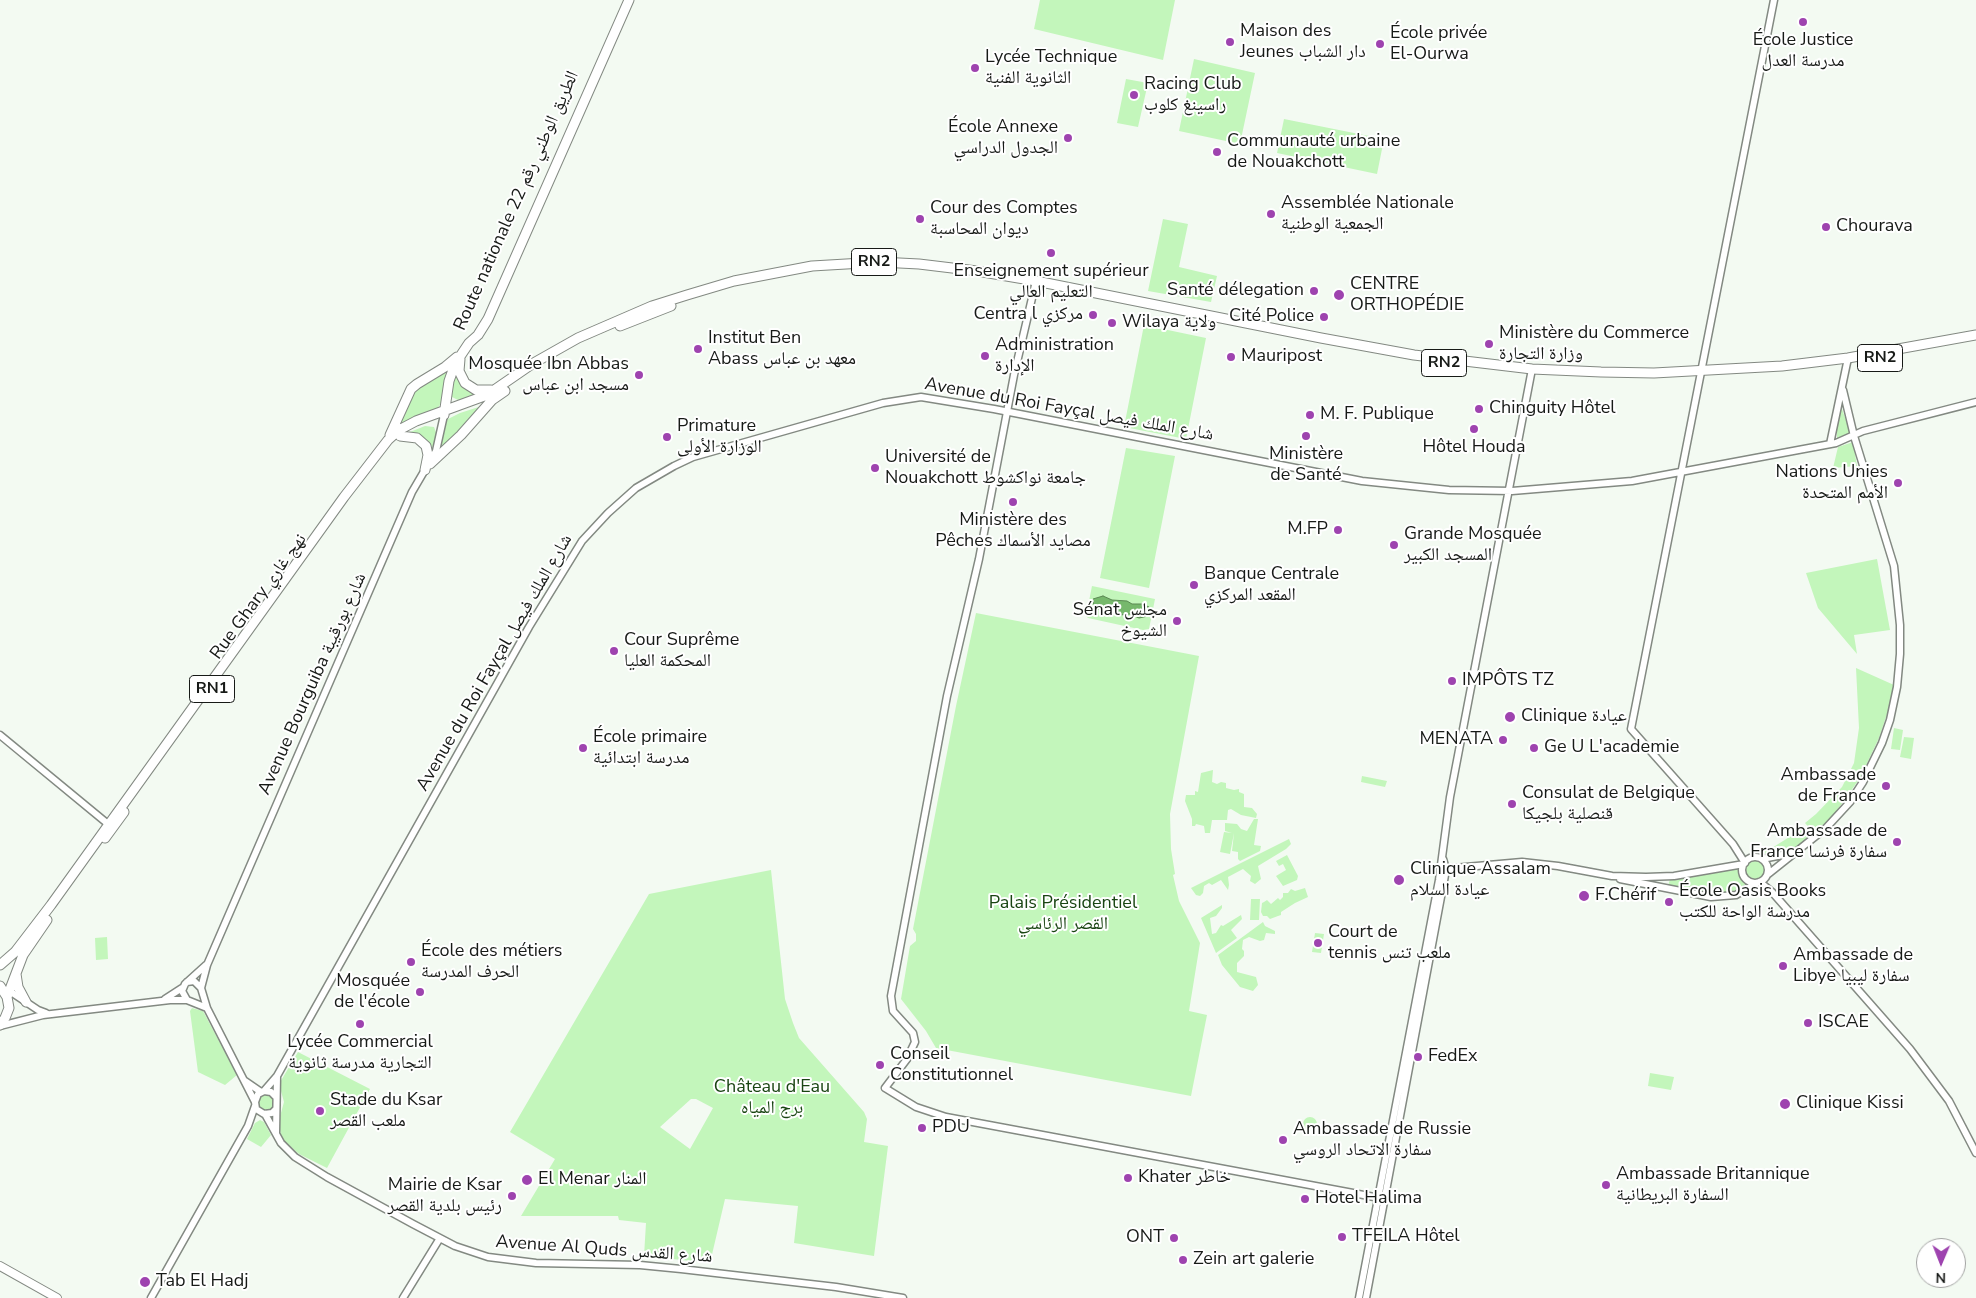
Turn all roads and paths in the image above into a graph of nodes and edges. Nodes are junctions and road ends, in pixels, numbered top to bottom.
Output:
1 (625, 0) edge
2 (630, 0) edge
3 (1774, 0) edge
4 (1035, 283) junction
5 (1976, 335) edge
6 (1976, 339) edge
7 (469, 343) junction
8 (462, 353) junction
9 (1848, 361) junction
10 (1533, 370) junction
11 (1700, 373) junction
12 (500, 388) junction
13 (1843, 390) junction
14 (492, 400) junction
15 (1976, 402) edge
16 (445, 412) junction
17 (1008, 412) junction
18 (398, 431) junction
19 (1854, 436) junction
20 (1830, 444) junction
21 (427, 467) junction
22 (1681, 473) junction
23 (1510, 491) junction
24 (0, 735) edge
25 (108, 824) junction
26 (1797, 852) junction
27 (1762, 859) junction
28 (1747, 862) junction
29 (1443, 869) junction
30 (77, 874) junction
31 (1612, 876) junction
32 (1763, 879) junction
33 (207, 965) junction
34 (0, 966) edge
35 (17, 969) junction
36 (185, 985) junction
37 (4, 990) edge
38 (202, 990) junction
39 (189, 1000) junction
40 (159, 1001) junction
41 (26, 1002) junction
42 (207, 1008) junction
43 (55, 1014) junction
44 (0, 1025) edge
45 (277, 1076) junction
46 (242, 1079) junction
47 (262, 1092) junction
48 (276, 1097) junction
49 (255, 1104) junction
50 (276, 1108) junction
51 (264, 1114) junction
52 (248, 1126) junction
53 (276, 1134) junction
54 (1976, 1153) edge
55 (1377, 1197) junction
56 (1385, 1199) junction
57 (440, 1238) junction
58 (0, 1266) edge
59 (57, 1298) edge
60 (151, 1298) edge
61 (403, 1298) edge
62 (903, 1298) edge
63 (1359, 1298) edge
64 (1366, 1298) edge

1 - 7 highway, Route nationale 22 الطريق الوطني رقم
2 - 7 highway, Route nationale 22 الطريق الوطني رقم
3 - 11 street
4 - 10 highway, RN2
4 - 12 highway, RN2
4 - 14 highway, RN2
4 - 17 street
5 - 9 highway, RN2
6 - 9 highway, RN2
7 - 8 highway
8 - 12 highway
8 - 16 highway, Route nationale 22 الطريق الوطني رقم
8 - 18 highway
9 - 11 highway, RN2
9 - 13 street
10 - 11 highway, RN2
10 - 23 street
11 - 22 street
12 - 16 highway, RN2
13 - 19 street
13 - 20 street
14 - 16 highway, RN2
14 - 21 highway
15 - 19 street, Avenue du Roi Fayçal شارع الملك فيصل
16 - 18 highway, Rue Ghary نهج غاري / RN1
16 - 21 street, Avenue Bourguiba شارع بورقيبة
17 - 23 street, Avenue du Roi Fayçal شارع الملك فيصل
17 - 45 street, Avenue du Roi Fayçal شارع الملك فيصل
17 - 55 street
18 - 21 highway
18 - 25 highway, Rue Ghary نهج غاري / RN1
18 - 30 highway, Rue Ghary نهج غاري / RN1
19 - 20 street, Avenue du Roi Fayçal شارع الملك فيصل
19 - 26 street
20 - 22 street, Avenue du Roi Fayçal شارع الملك فيصل
21 - 33 street, Avenue Bourguiba شارع بورقيبة
22 - 23 street, Avenue du Roi Fayçal شارع الملك فيصل
22 - 28 street
23 - 29 street
24 - 25 street
25 - 30 highway, Rue Ghary نهج غاري / RN1
26 - 27 street
26 - 32 street
27 - 28 street
27 - 32 street
28 - 31 street
28 - 32 street
29 - 31 street
29 - 55 street
29 - 56 street
30 - 34 highway, Rue Ghary نهج غاري / RN1
30 - 35 highway, Rue Ghary نهج غاري / RN1
31 - 32 street
32 - 54 street
33 - 36 street, Avenue Bourguiba شارع بورقيبة
33 - 38 street, Avenue Bourguiba شارع بورقيبة
35 - 37 highway, Rue Ghary نهج غاري / RN1
35 - 41 highway
36 - 38 street
36 - 39 street
36 - 40 street, Avenue Bourguiba شارع بورقيبة
37 - 41 street
37 - 44 highway, Rue Ghary نهج غاري
38 - 39 street
38 - 42 street
39 - 40 street
39 - 42 street
40 - 43 street
41 - 43 street
42 - 46 street
43 - 44 street
45 - 47 street
45 - 48 street
46 - 47 street
46 - 49 street
47 - 48 street
47 - 49 street
48 - 50 street
49 - 51 street
49 - 52 street
50 - 51 street
50 - 53 street
51 - 52 street
51 - 53 street, Avenue Al Quds شارع القدس
52 - 60 street
53 - 57 street, Avenue Al Quds شارع القدس
55 - 56 street
55 - 63 street
56 - 64 street
57 - 61 street
57 - 62 street, Avenue Al Quds شارع القدس
58 - 59 main road

